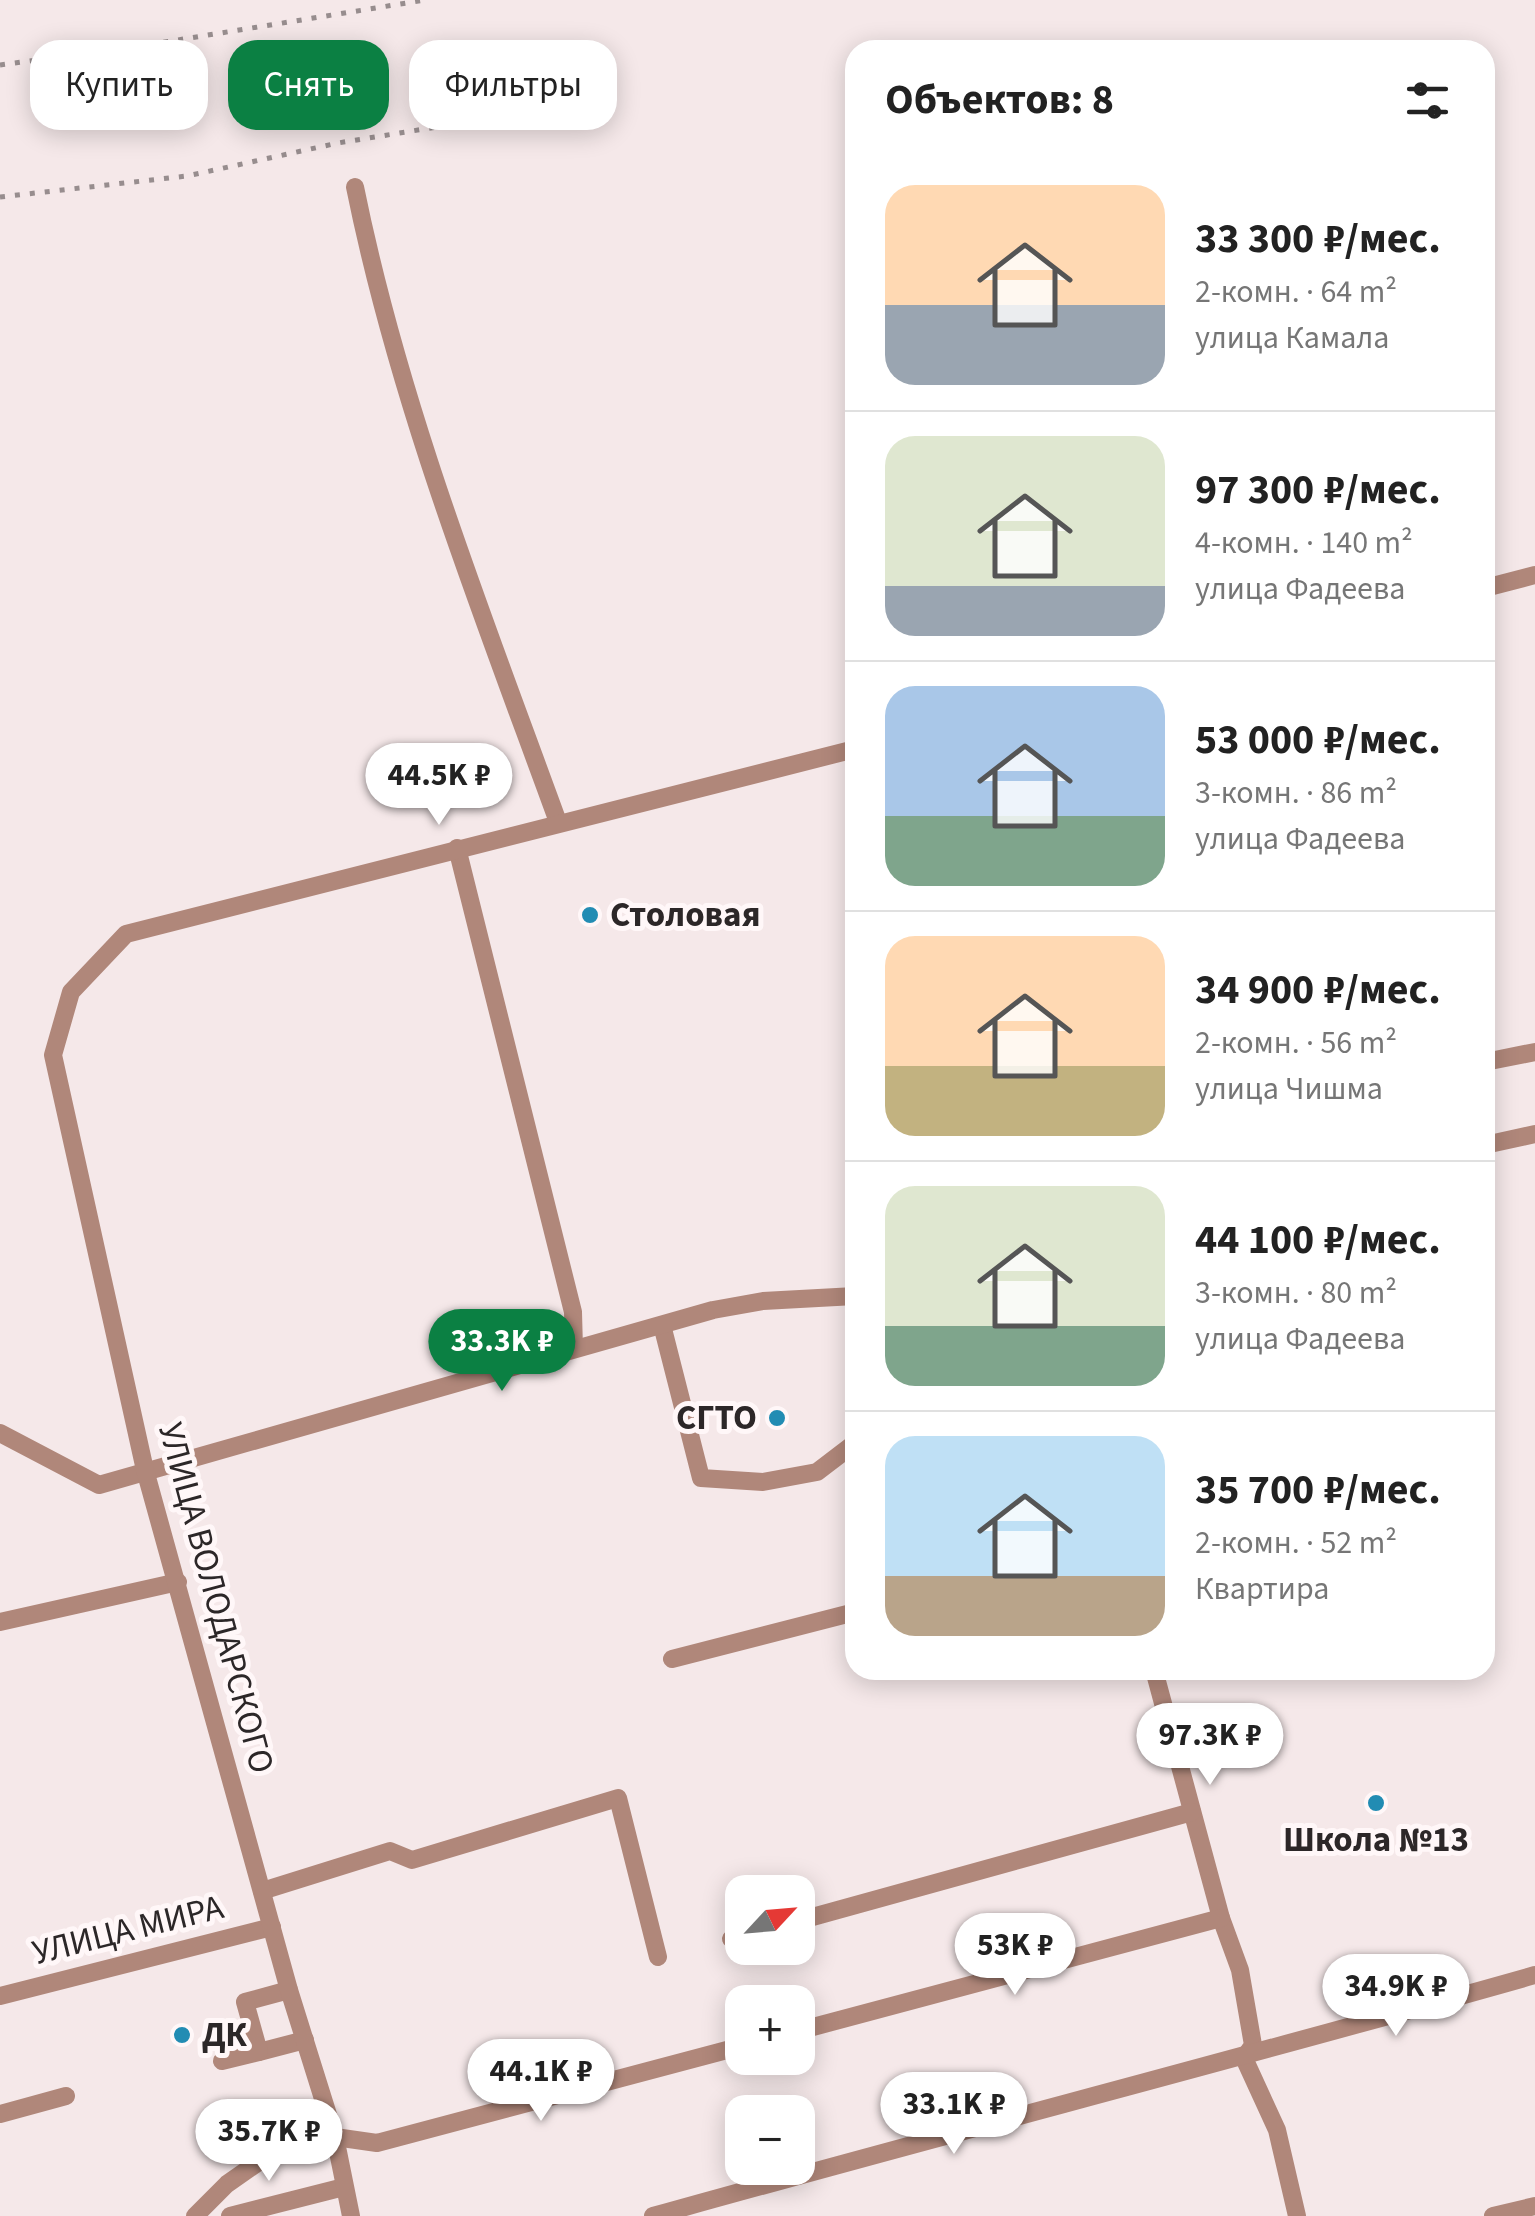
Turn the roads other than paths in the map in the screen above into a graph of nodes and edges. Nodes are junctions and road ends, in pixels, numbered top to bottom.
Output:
1 (355, 187) dead end
2 (1535, 575) edge
3 (1495, 585) edge
4 (845, 751) edge
5 (558, 822) junction
6 (457, 848) junction
7 (1535, 1052) edge
8 (1495, 1060) edge
9 (1535, 1134) edge
10 (1495, 1143) edge
11 (845, 1297) edge
12 (662, 1324) junction
13 (574, 1349) junction
14 (0, 1432) edge
15 (845, 1451) edge
16 (145, 1470) junction
17 (178, 1582) junction
18 (845, 1615) edge
19 (0, 1622) edge
20 (672, 1659) dead end
21 (1157, 1680) edge
22 (1192, 1812) junction
23 (262, 1891) junction
24 (815, 1916) edge
25 (1221, 1918) junction
26 (272, 1927) junction
27 (658, 1957) dead end
28 (1535, 1975) edge
29 (289, 1990) junction
30 (0, 1996) edge
31 (815, 2026) edge
32 (305, 2040) junction
33 (725, 2051) edge
34 (259, 2052) junction
35 (1244, 2058) junction
36 (222, 2061) dead end
37 (66, 2096) dead end
38 (0, 2114) edge
39 (335, 2138) junction
40 (344, 2187) junction
41 (1535, 2206) edge
42 (195, 2216) edge
43 (230, 2216) edge
44 (352, 2216) edge
45 (653, 2216) edge
46 (1297, 2216) edge
47 (1493, 2216) edge

1 - 5 street
2 - 3 street
4 - 5 street
5 - 6 street
6 - 13 street
6 - 16 street, УЛИЦА ВОЛОДАРСКОГО
7 - 8 street
9 - 10 street
11 - 12 street
12 - 13 street
12 - 15 street
13 - 16 street
14 - 16 street
16 - 17 street, УЛИЦА ВОЛОДАРСКОГО
17 - 19 street
17 - 23 street, УЛИЦА ВОЛОДАРСКОГО
18 - 20 street
21 - 22 street
22 - 24 street
22 - 25 street
23 - 26 street, УЛИЦА ВОЛОДАРСКОГО
23 - 27 street
25 - 31 street
25 - 35 street
26 - 29 street, УЛИЦА ВОЛОДАРСКОГО
26 - 30 street, УЛИЦА МИРА
28 - 35 street
29 - 32 street, УЛИЦА ВОЛОДАРСКОГО
29 - 34 street
32 - 34 street
32 - 39 street, УЛИЦА ВОЛОДАРСКОГО
33 - 39 street
34 - 36 street
35 - 45 street
35 - 46 street
37 - 38 street
39 - 40 street, УЛИЦА ВОЛОДАРСКОГО
39 - 42 street
40 - 43 street
40 - 44 street, УЛИЦА ВОЛОДАРСКОГО
41 - 47 street

